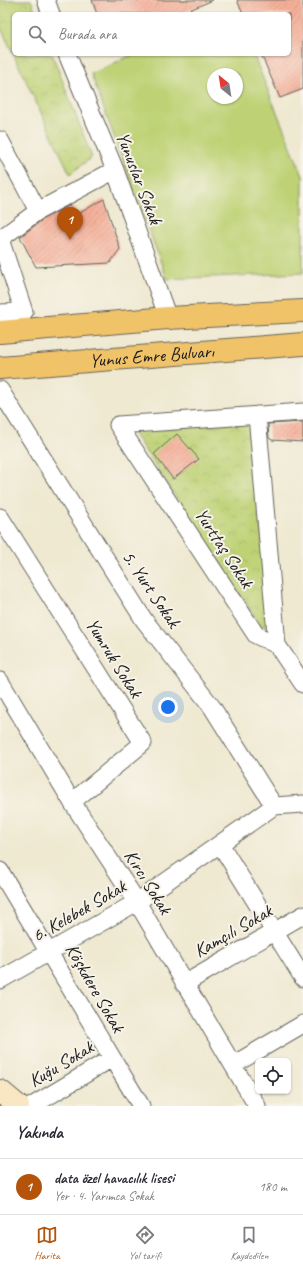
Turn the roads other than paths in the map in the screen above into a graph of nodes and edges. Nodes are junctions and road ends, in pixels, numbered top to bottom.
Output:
1 (46, 0) edge
2 (50, 12) edge
3 (68, 56) edge
4 (0, 140) edge
5 (115, 170) junction
6 (38, 211) junction
7 (0, 239) edge
8 (303, 311) edge
9 (0, 313) edge
10 (168, 318) junction
11 (0, 332) edge
12 (303, 344) edge
13 (0, 368) edge
14 (0, 390) edge
15 (303, 412) edge
16 (258, 415) junction
17 (0, 517) edge
18 (277, 644) junction
19 (0, 681) edge
20 (303, 684) edge
21 (72, 802) junction
22 (303, 804) edge
23 (274, 806) junction
24 (220, 844) junction
25 (0, 871) edge
26 (137, 902) junction
27 (303, 915) edge
28 (275, 931) junction
29 (50, 953) junction
30 (303, 978) edge
31 (0, 980) edge
32 (184, 984) junction
33 (303, 1024) edge
34 (112, 1058) junction
35 (233, 1065) junction
36 (16, 1103) edge
37 (141, 1106) edge
38 (258, 1106) edge

1 - 2 street
3 - 5 street, Yunuslar Sokak
4 - 6 street
5 - 6 street
5 - 10 street, Yunuslar Sokak
6 - 7 street
7 - 9 street
8 - 10 main road, Yunus Emre Bulvarı
10 - 11 main road, Yunus Emre Bulvarı
12 - 13 main road, Yunus Emre Bulvarı
14 - 23 street, 5. Yurt Sokak
15 - 16 street
16 - 18 street
16 - 18 street, Yurttaş Sokak
17 - 21 street, Yumruk Sokak
18 - 20 street
19 - 21 street, Kırcı Sokak
21 - 26 street, Kırcı Sokak
22 - 23 street
23 - 24 street, 6. Kelebek Sokak
24 - 26 street, 6. Kelebek Sokak
24 - 28 street
25 - 29 street, Köşkdere Sokak
26 - 29 street, 6. Kelebek Sokak
26 - 32 street, Kırcı Sokak
27 - 28 street, Kamçılı Sokak
28 - 30 street
28 - 32 street, Kamçılı Sokak
29 - 31 street, 6. Kelebek Sokak
29 - 34 street, Köşkdere Sokak
32 - 35 street, Kırcı Sokak
33 - 35 street
34 - 36 street, Kuğu Sokak
34 - 37 street, Köşkdere Sokak
35 - 38 street, Kırcı Sokak

